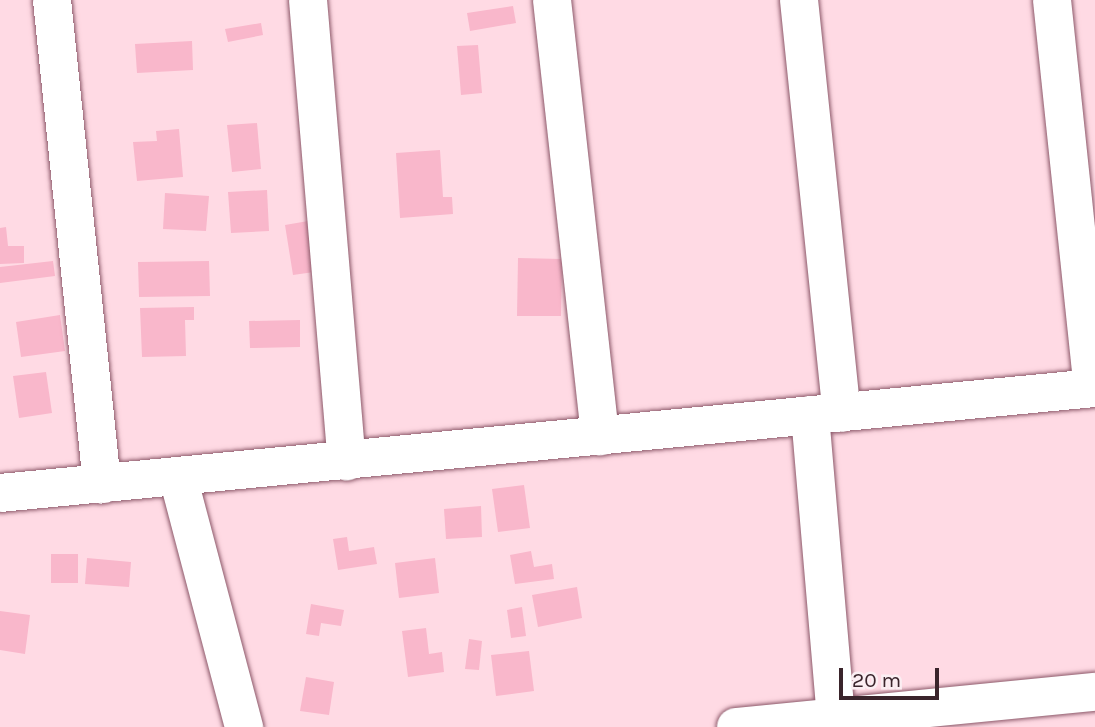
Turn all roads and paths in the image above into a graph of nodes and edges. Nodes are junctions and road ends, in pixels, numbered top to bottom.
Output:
1 (52, 0) edge
2 (309, 0) edge
3 (552, 0) edge
4 (799, 0) edge
5 (1052, 0) edge
6 (1094, 388) edge
7 (826, 414) junction
8 (600, 436) junction
9 (346, 461) junction
10 (178, 477) junction
11 (102, 484) junction
12 (0, 493) edge
13 (1095, 692) edge
14 (837, 722) edge
15 (244, 727) edge
16 (736, 727) edge

1 - 11 street
2 - 9 street
3 - 8 street
4 - 7 street
5 - 6 street
6 - 7 street
7 - 8 street
7 - 14 street
8 - 9 street
9 - 10 street
10 - 11 street
10 - 15 street
11 - 12 street
13 - 14 street
14 - 16 street

